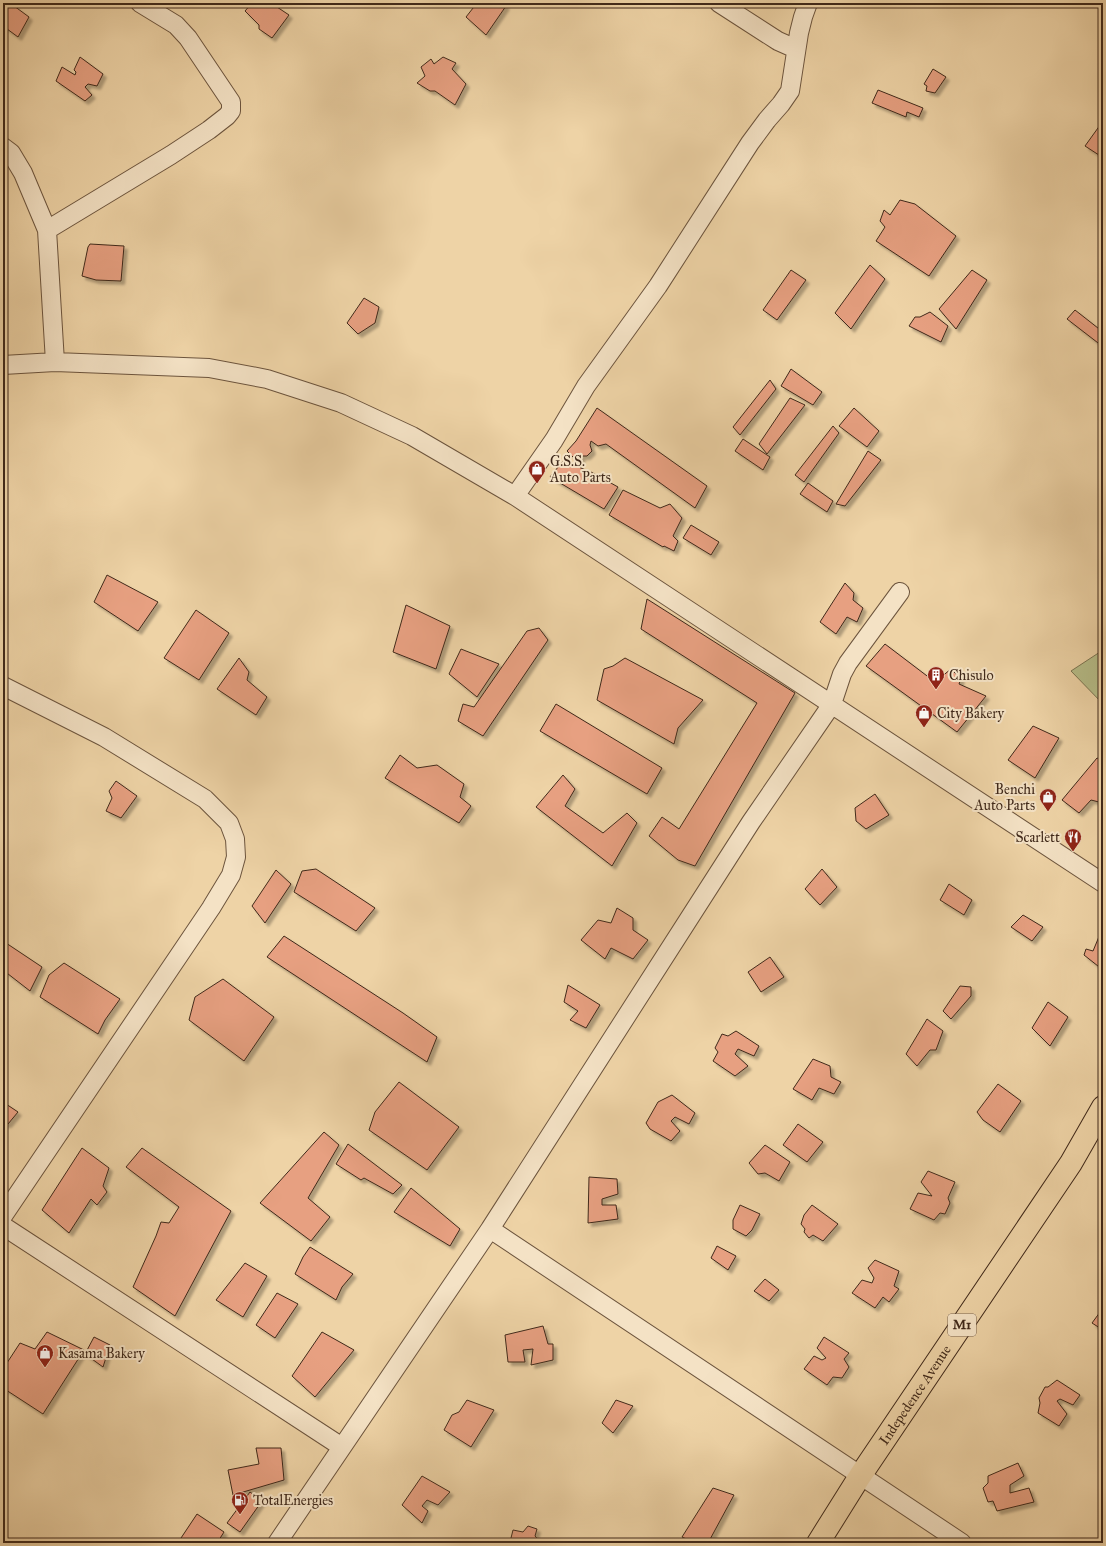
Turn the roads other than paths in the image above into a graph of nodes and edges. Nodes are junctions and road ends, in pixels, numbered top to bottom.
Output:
1 (140, 3) edge
2 (719, 3) edge
3 (808, 3) edge
4 (796, 49) junction
5 (3, 147) edge
6 (47, 230) junction
7 (55, 362) junction
8 (3, 365) edge
9 (515, 496) junction
10 (900, 592) dead end
11 (3, 686) edge
12 (832, 704) junction
13 (1103, 883) edge
14 (1103, 1107) edge
15 (3, 1216) edge
16 (3, 1226) edge
17 (490, 1229) junction
18 (342, 1447) junction
19 (860, 1476) junction
20 (277, 1543) edge
21 (818, 1543) edge
22 (962, 1543) edge

1 - 6 street
2 - 4 street
3 - 4 street
4 - 9 street
5 - 6 street
6 - 7 street
7 - 8 street
7 - 9 street
9 - 12 street
10 - 12 street
11 - 15 street
12 - 13 street
12 - 17 street
14 - 19 main road, Indepedence Avenue / M1
16 - 18 street
17 - 18 street
17 - 19 street
18 - 20 street
19 - 21 main road, Indepedence Avenue / M1
19 - 22 street

